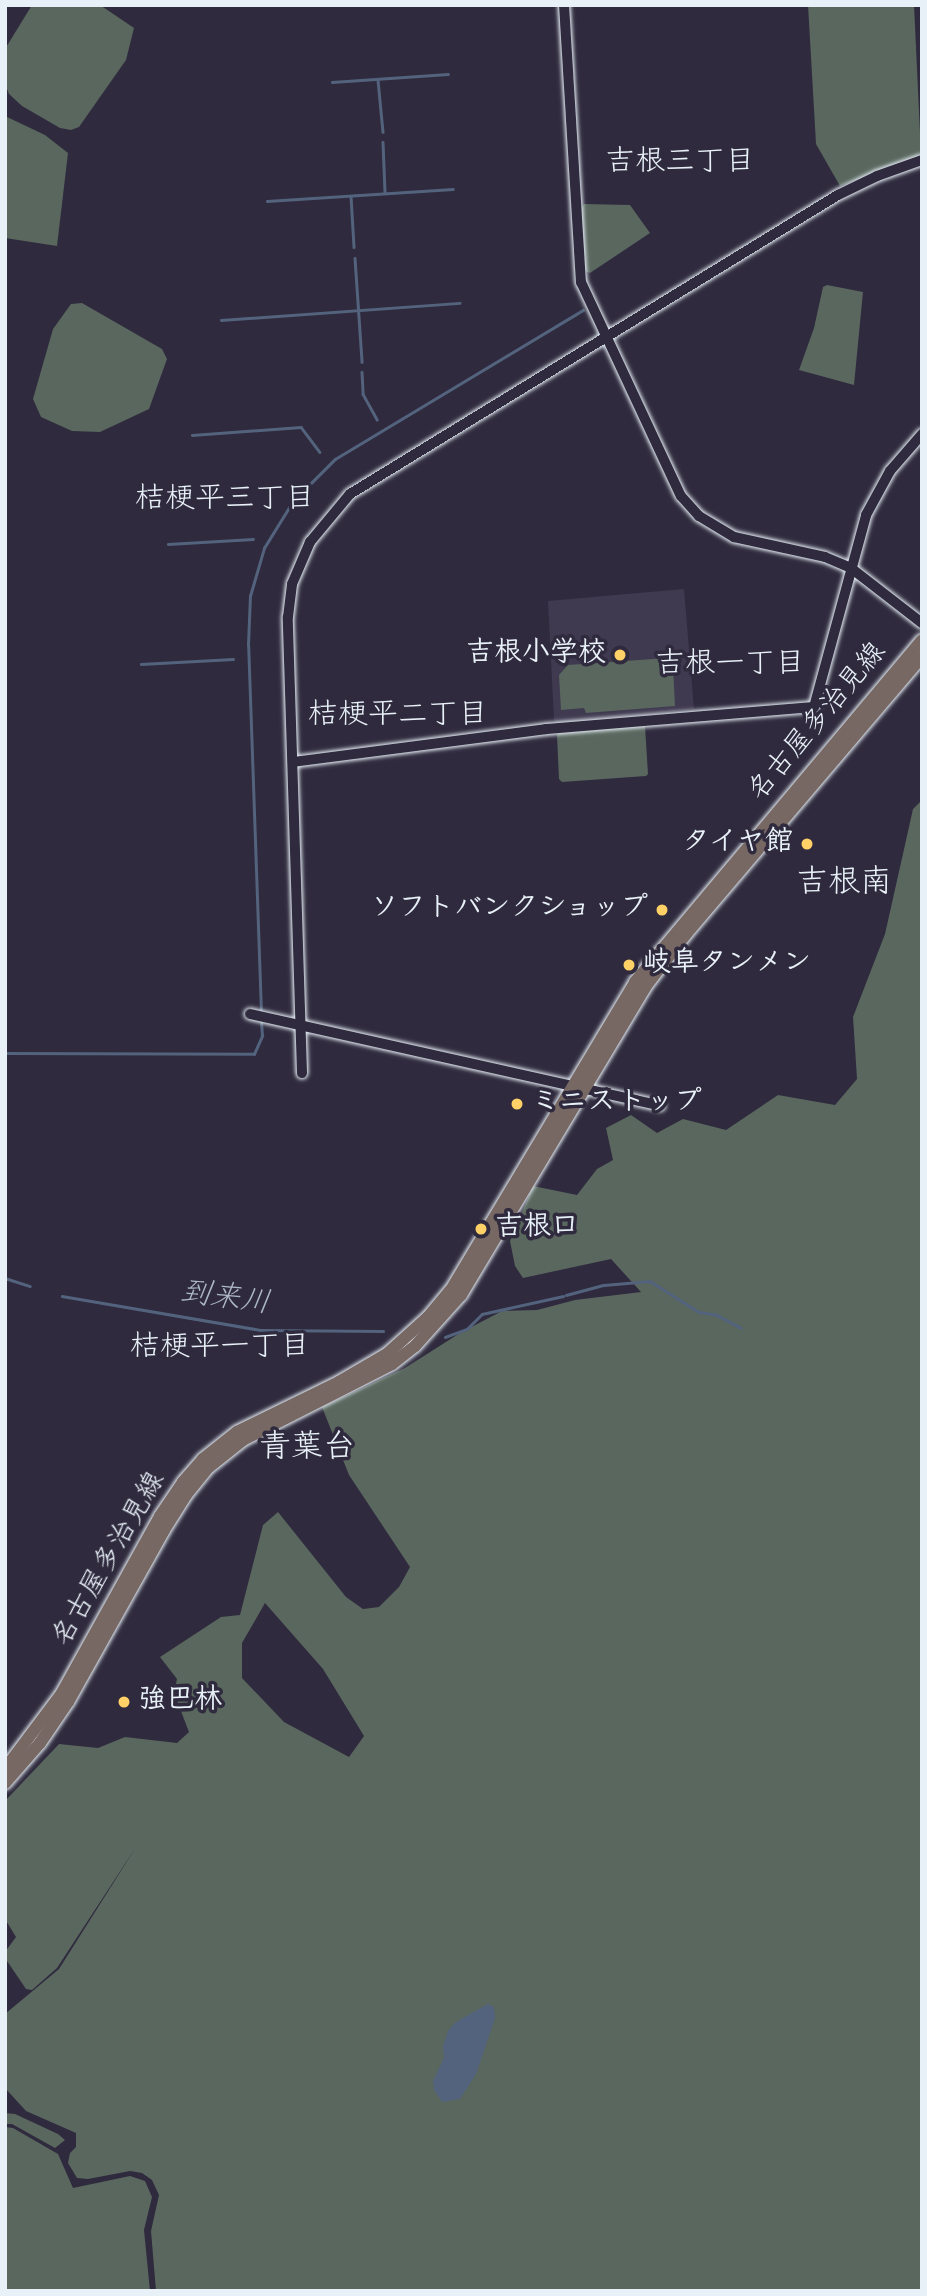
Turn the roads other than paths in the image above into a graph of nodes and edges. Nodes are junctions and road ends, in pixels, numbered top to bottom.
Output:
1 (564, 5) edge
2 (922, 160) edge
3 (606, 339) junction
4 (922, 434) edge
5 (851, 568) junction
6 (922, 623) edge
7 (922, 640) edge
8 (922, 657) edge
9 (293, 762) junction
10 (257, 1015) dead end
11 (299, 1025) junction
12 (302, 1073) dead end
13 (577, 1088) junction
14 (660, 1106) dead end
15 (5, 1769) edge
16 (5, 1783) edge

1 - 3 street
2 - 3 street
3 - 5 street
3 - 9 street
4 - 5 street
5 - 6 street
5 - 9 street
7 - 13 main road, 名古屋多治見線
8 - 13 main road, 名古屋多治見線
9 - 11 street
10 - 11 street
11 - 12 street
11 - 13 street
13 - 14 street
13 - 15 main road, 名古屋多治見線
13 - 16 main road, 名古屋多治見線

